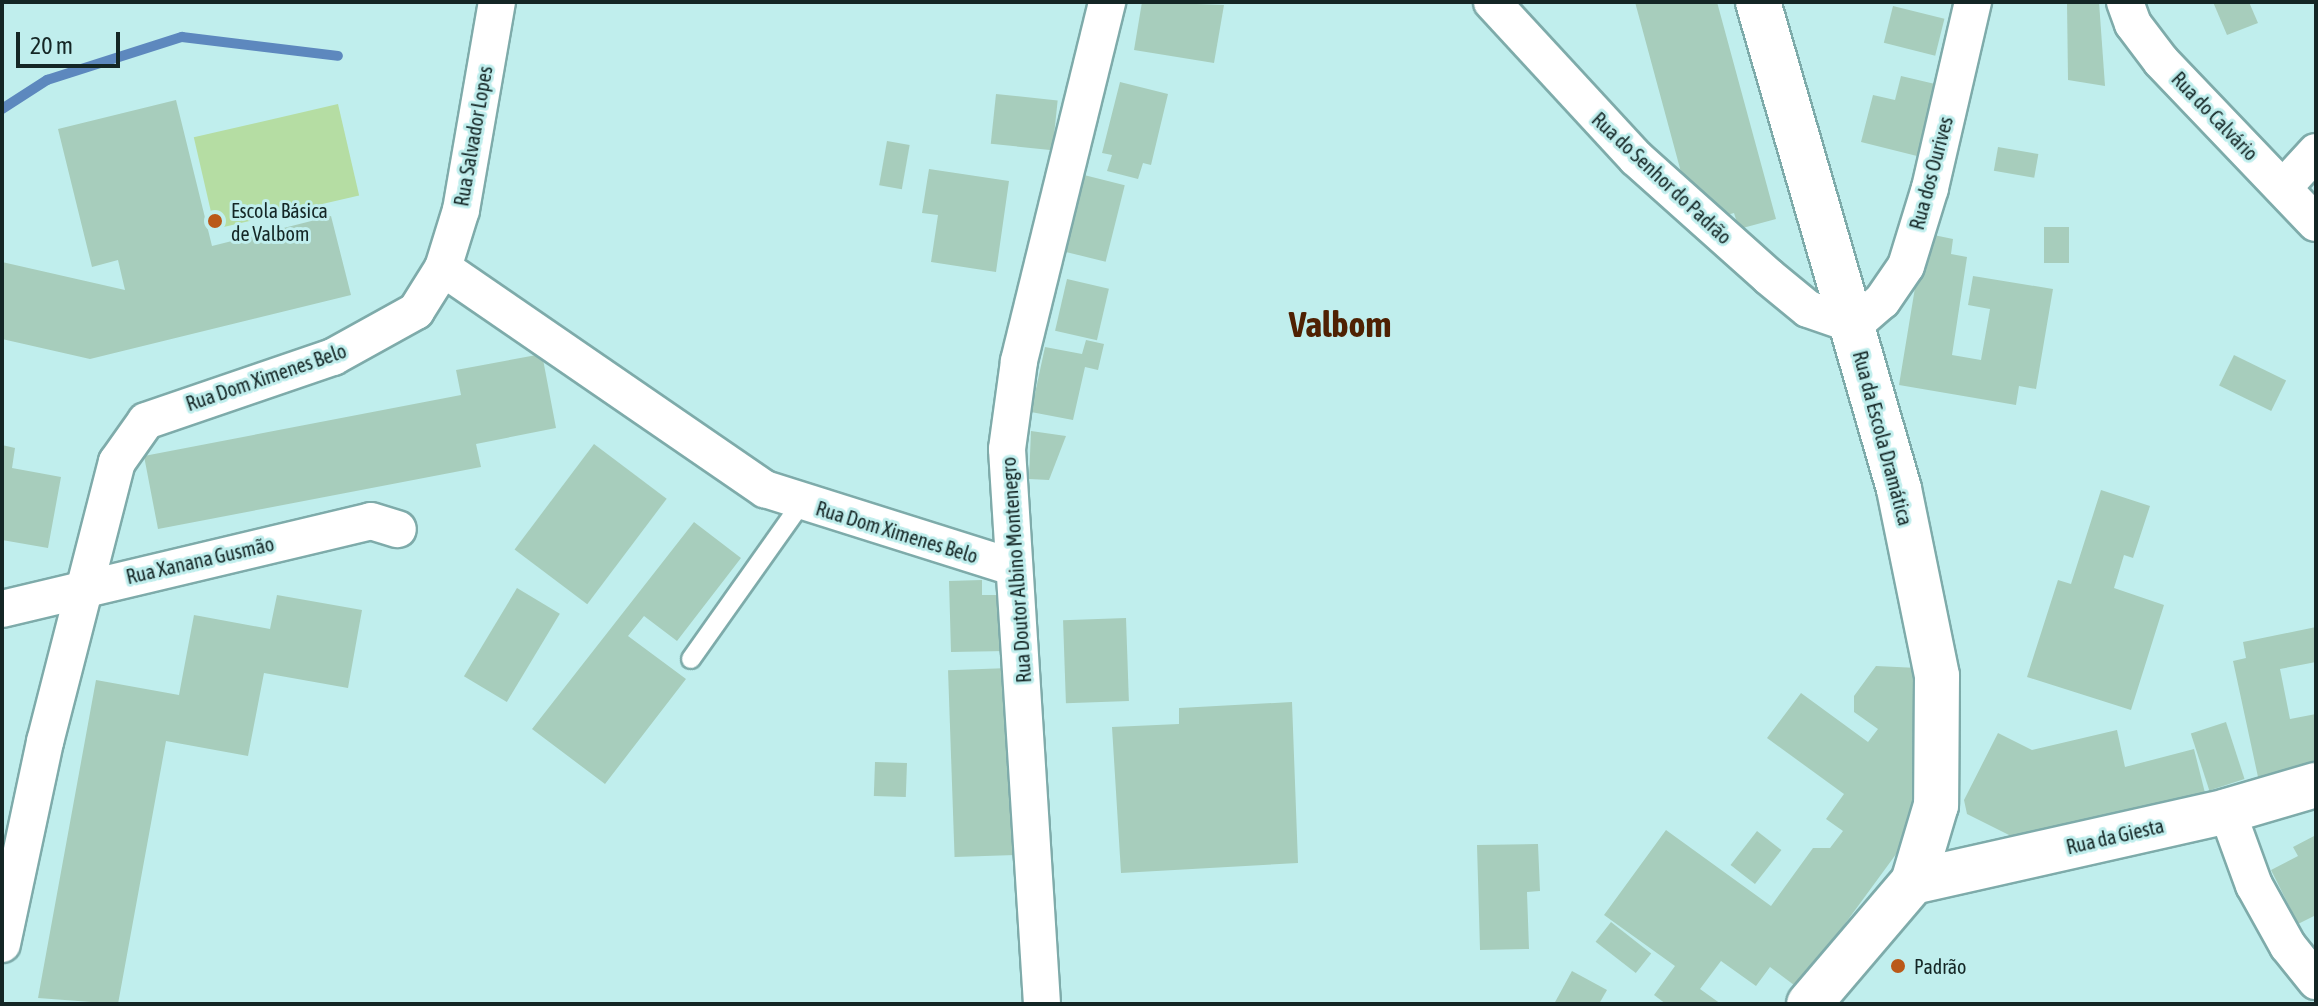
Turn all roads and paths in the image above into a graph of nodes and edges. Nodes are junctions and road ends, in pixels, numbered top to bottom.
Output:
1 (497, 2) edge
2 (1107, 2) edge
3 (1492, 2) edge
4 (1758, 2) edge
5 (1973, 2) edge
6 (2125, 2) edge
7 (2316, 152) edge
8 (2283, 188) junction
9 (2316, 223) edge
10 (443, 268) junction
11 (1854, 325) junction
12 (802, 502) junction
13 (398, 529) dead end
14 (1013, 567) junction
15 (82, 587) junction
16 (2, 609) edge
17 (691, 659) dead end
18 (2316, 785) edge
19 (2227, 811) junction
20 (1913, 882) junction
21 (2, 944) edge
22 (2316, 981) edge
23 (1042, 1004) edge
24 (1809, 1004) edge

1 - 10 street, Rua Salvador Lopes
2 - 14 street, Rua Doutor Albino Montenegro
3 - 11 street, Rua do Senhor do Padrão
4 - 11 street, Rua da Escola Dramática
5 - 11 street, Rua dos Ourives
6 - 8 street, Rua do Calvário
7 - 8 street
8 - 9 street, Rua do Calvário
10 - 12 street, Rua Dom Ximenes Belo
10 - 15 street, Rua Dom Ximenes Belo
11 - 20 street, Rua da Escola Dramática
12 - 14 street, Rua Dom Ximenes Belo
12 - 17 lane
13 - 15 street, Rua Xanana Gusmão
14 - 23 street, Rua Doutor Albino Montenegro
15 - 16 street, Rua Xanana Gusmão
15 - 21 street, Rua Dom Ximenes Belo
18 - 19 street, Rua da Giesta
19 - 20 street, Rua da Giesta
19 - 22 street
20 - 24 street

